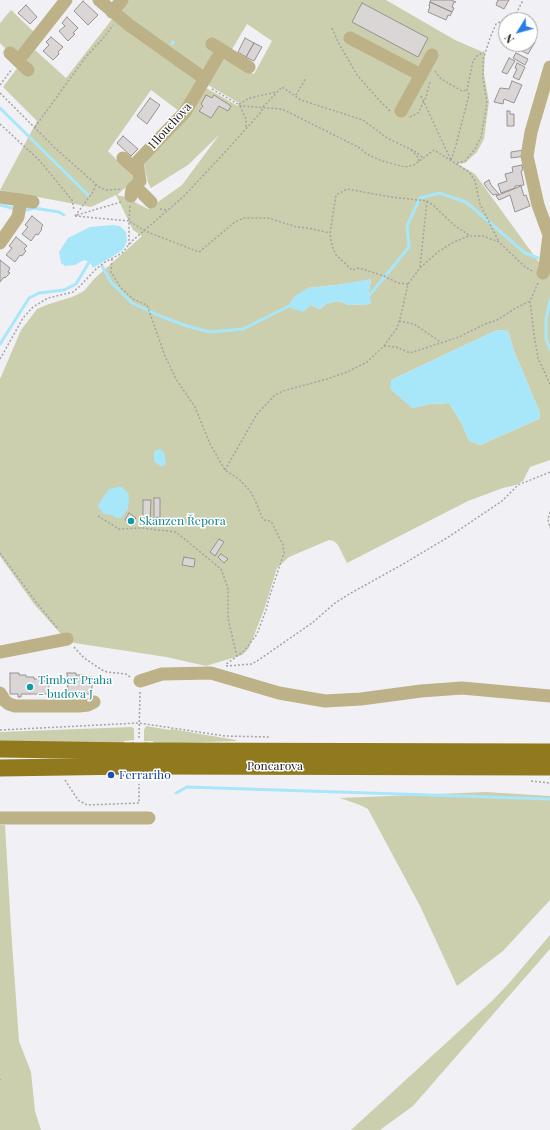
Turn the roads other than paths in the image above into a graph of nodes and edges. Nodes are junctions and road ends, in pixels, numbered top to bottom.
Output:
1 (66, 0) edge
2 (99, 0) edge
3 (122, 0) edge
4 (115, 15) junction
5 (350, 38) dead end
6 (19, 61) road end
7 (432, 61) road end
8 (249, 67) dead end
9 (550, 67) edge
10 (425, 78) junction
11 (204, 82) junction
12 (400, 113) road end
13 (123, 158) dead end
14 (139, 173) junction
15 (0, 197) edge
16 (151, 202) dead end
17 (0, 243) edge
18 (546, 271) edge
19 (67, 639) road end
20 (0, 652) edge
21 (140, 681) road end
22 (0, 692) edge
23 (550, 696) edge
24 (94, 702) dead end
25 (0, 749) edge
26 (550, 752) edge
27 (139, 755) junction
28 (550, 767) edge
29 (0, 768) edge
30 (0, 818) edge
31 (149, 818) dead end

1 - 6 street
2 - 4 street
3 - 4 street
4 - 11 street
5 - 10 street
7 - 10 street
8 - 11 street, Hlouchova
9 - 18 street
10 - 12 street
11 - 14 street, Hlouchova
13 - 14 street
14 - 16 street, Hlouchova
15 - 17 street
19 - 20 street
21 - 23 street
22 - 24 street
25 - 27 main road, Poncarova
26 - 27 main road, Poncarova
27 - 28 main road, Poncarova
27 - 29 main road, Poncarova
30 - 31 street

